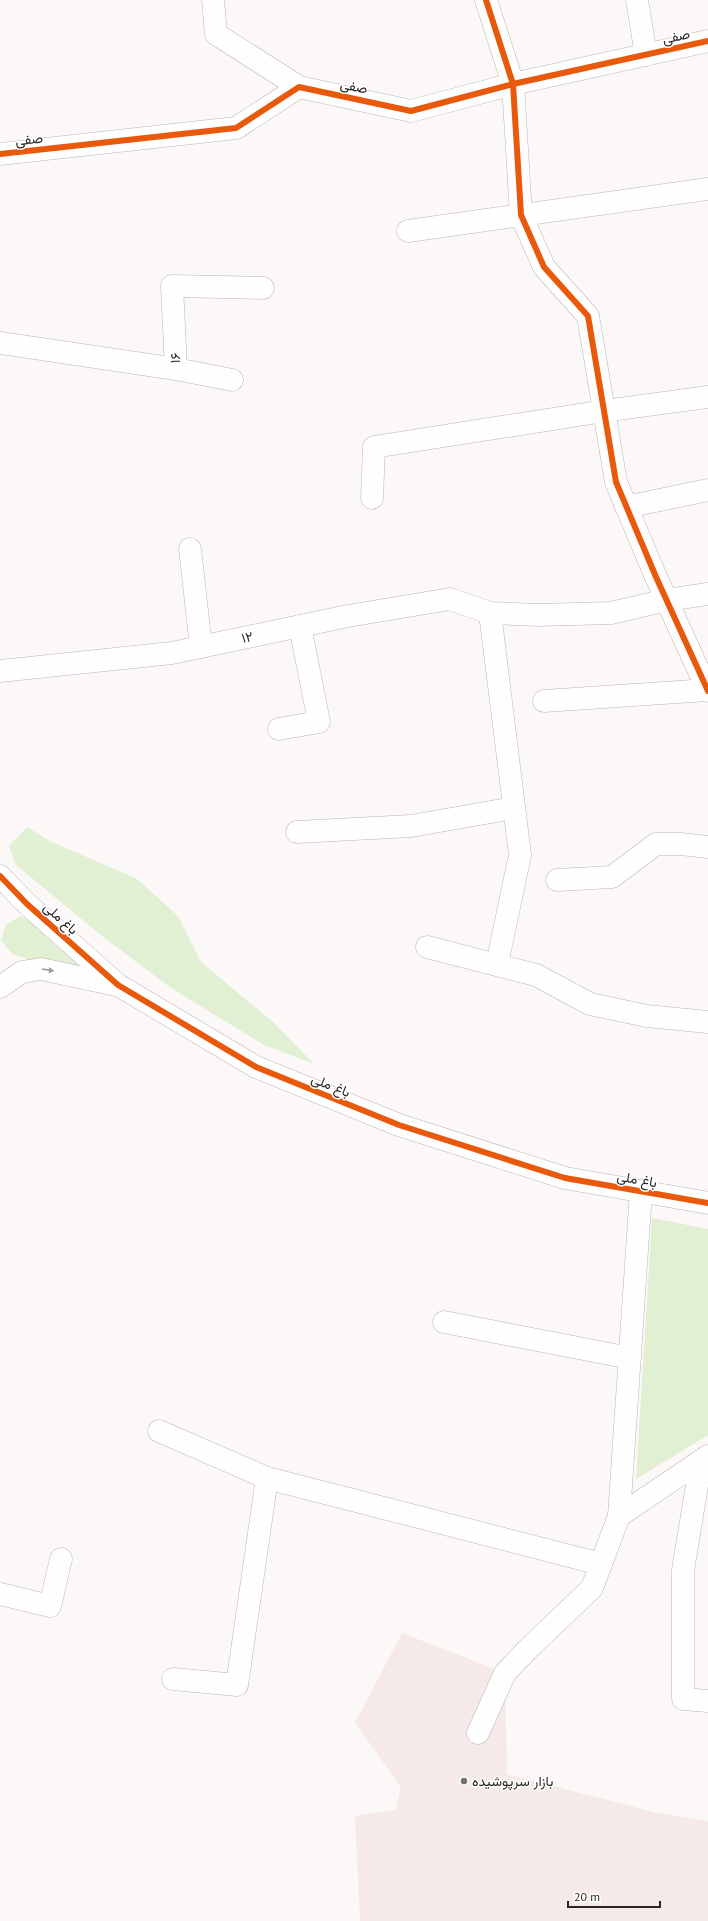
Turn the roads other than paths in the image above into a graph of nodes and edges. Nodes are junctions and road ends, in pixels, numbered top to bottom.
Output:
1 (213, 0) edge
2 (486, 0) edge
3 (637, 0) edge
4 (708, 41) edge
5 (646, 55) junction
6 (513, 84) junction
7 (299, 87) junction
8 (0, 154) edge
9 (708, 189) edge
10 (521, 215) junction
11 (408, 231) dead end
12 (263, 288) dead end
13 (0, 343) edge
14 (176, 370) junction
15 (232, 380) dead end
16 (708, 397) edge
17 (604, 411) junction
18 (708, 490) edge
19 (372, 498) dead end
20 (626, 507) junction
21 (190, 549) dead end
22 (708, 594) edge
23 (667, 600) junction
24 (490, 613) junction
25 (300, 626) junction
26 (201, 647) junction
27 (0, 671) edge
28 (708, 690) edge
29 (544, 701) dead end
30 (279, 729) dead end
31 (514, 808) junction
32 (297, 832) dead end
33 (708, 847) edge
34 (0, 876) edge
35 (558, 880) dead end
36 (427, 947) dead end
37 (0, 964) edge
38 (498, 964) junction
39 (22, 972) junction
40 (118, 985) junction
41 (0, 987) edge
42 (708, 1022) edge
43 (641, 1191) junction
44 (708, 1203) edge
45 (444, 1322) dead end
46 (630, 1358) junction
47 (159, 1431) dead end
48 (704, 1458) edge
49 (267, 1478) junction
50 (619, 1516) junction
51 (62, 1560) dead end
52 (601, 1564) junction
53 (0, 1594) edge
54 (173, 1679) dead end
55 (708, 1701) edge
56 (478, 1733) dead end

1 - 7 street
2 - 6 street
3 - 5 street
4 - 5 street, صفی
5 - 6 street, صفی
6 - 7 street, صفی
6 - 10 street
7 - 8 street, صفی
9 - 10 street
10 - 11 street
10 - 17 street
12 - 14 street, ۱۶
13 - 14 street, ۱۶
14 - 15 street
16 - 17 street
17 - 19 street
17 - 20 street
18 - 20 street
20 - 23 street
21 - 26 street
22 - 23 street, ۱۲
23 - 24 street, ۱۲
23 - 28 street
24 - 25 street, ۱۲
24 - 31 street
25 - 26 street, ۱۲
25 - 30 street
26 - 27 street, ۱۲
28 - 29 street
31 - 32 street
31 - 38 street
33 - 35 street
34 - 40 street, باغ ملی
36 - 38 street
37 - 39 street
38 - 42 street
39 -> 40 street, باغ ملی
39 - 41 street, باغ ملی
40 - 43 street, باغ ملی
43 - 44 street, باغ ملی
43 - 46 street
45 - 46 street
46 - 50 street
47 - 49 street
48 - 50 street
48 - 55 street
49 - 52 street
49 - 54 street
50 - 52 street
51 - 53 street
52 - 56 street

